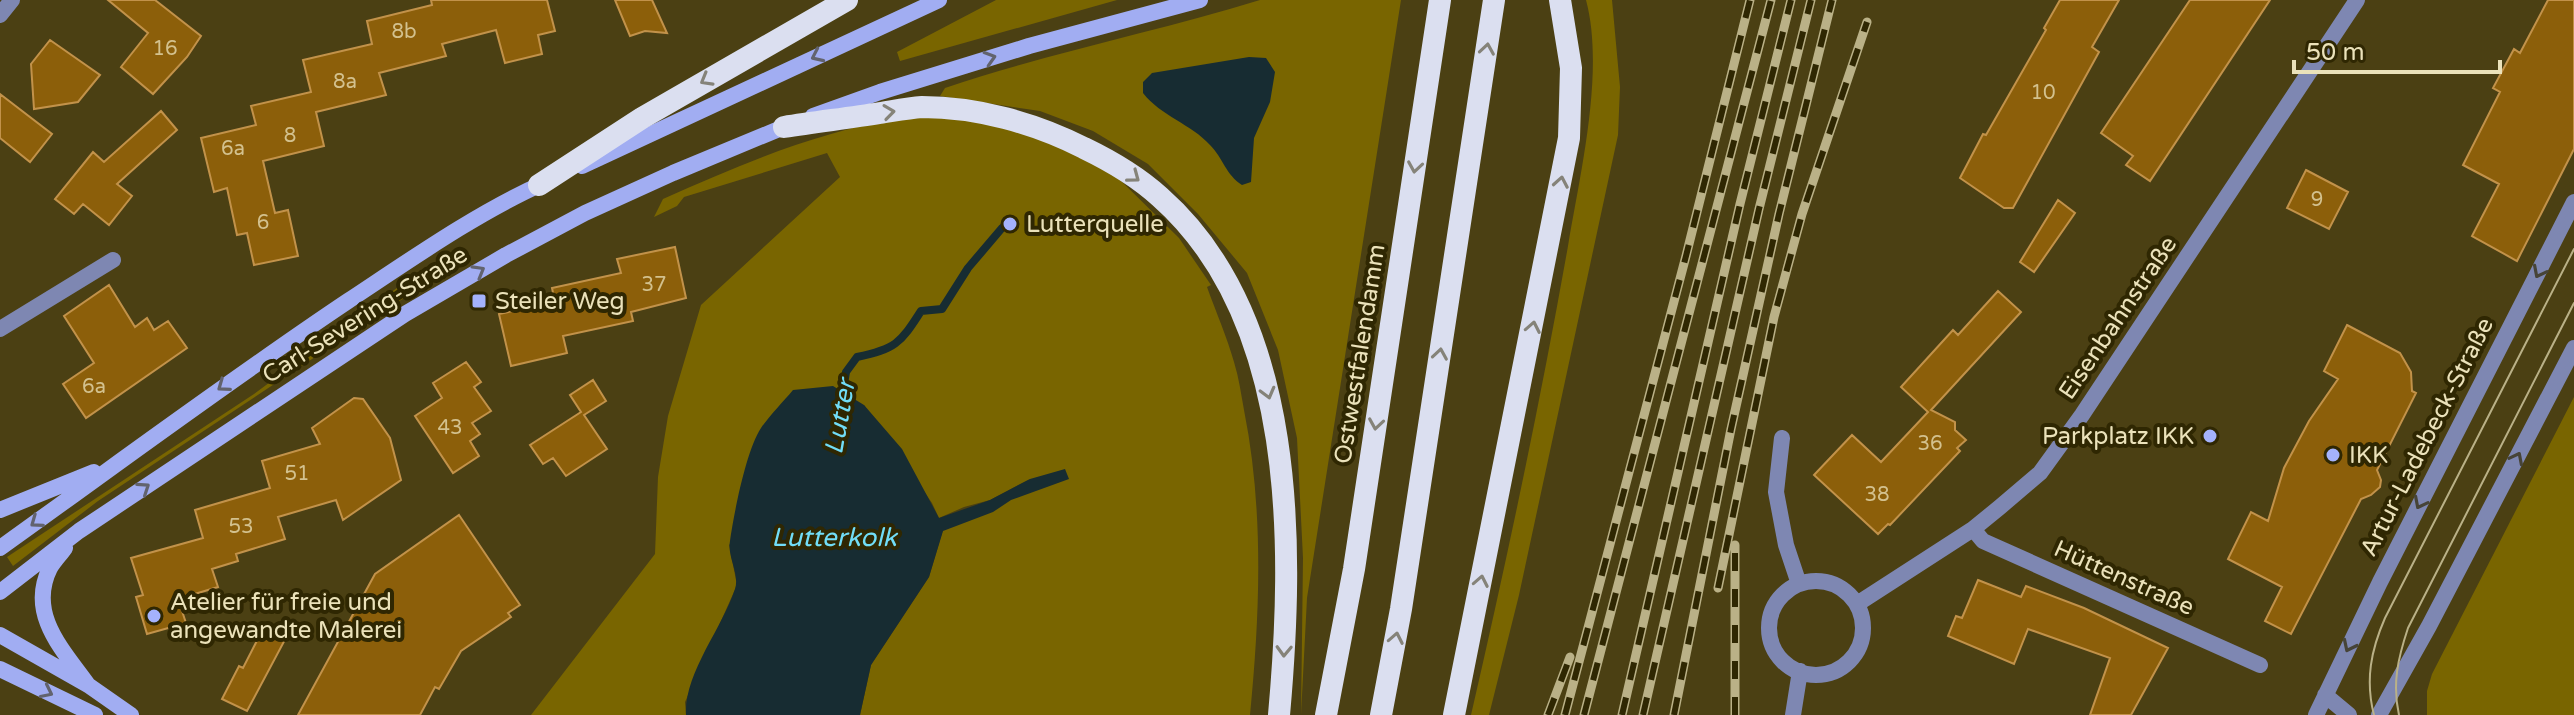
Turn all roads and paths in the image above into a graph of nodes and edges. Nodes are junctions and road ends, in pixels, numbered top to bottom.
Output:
1 (12, 0) edge
2 (847, 0) edge
3 (939, 0) edge
4 (1200, 0) edge
5 (1440, 0) edge
6 (1494, 0) edge
7 (1560, 0) edge
8 (2357, 0) edge
9 (0, 15) edge
10 (784, 127) junction
11 (539, 185) junction
12 (2574, 202) edge
13 (113, 260) dead end
14 (0, 329) edge
15 (2574, 348) edge
16 (1782, 438) dead end
17 (118, 463) junction
18 (0, 510) edge
19 (1973, 529) junction
20 (79, 531) junction
21 (0, 548) edge
22 (1799, 584) junction
23 (0, 592) edge
24 (1857, 604) junction
25 (0, 635) edge
26 (2260, 665) dead end
27 (0, 669) edge
28 (1800, 671) junction
29 (88, 685) junction
30 (2325, 695) junction
31 (95, 715) edge
32 (131, 715) edge
33 (1279, 715) edge
34 (1326, 715) edge
35 (1381, 715) edge
36 (1454, 715) edge
37 (1793, 715) edge
38 (2316, 715) edge
39 (2349, 715) edge
40 (2379, 715) edge

1 - 9 street
2 -> 11 highway
3 -> 11 main road, Carl-Severing-Straße
10 -> 4 main road, Carl-Severing-Straße
5 -> 34 highway, Ostwestfalendamm
35 -> 6 highway
36 -> 7 highway
8 - 19 street, Eisenbahnstraße
20 -> 10 main road, Carl-Severing-Straße
10 -> 33 highway
11 -> 17 main road, Carl-Severing-Straße
12 -> 30 street, Artur-Ladebeck-Straße
13 - 14 street
40 -> 15 street
16 - 22 street
17 - 18 main road
17 -> 21 main road, Carl-Severing-Straße
19 - 24 street, Eisenbahnstraße
19 - 26 street, Hüttenstraße
20 - 23 main road, Carl-Severing-Straße
20 - 29 main road
22 - 24 street
22 - 28 street
24 - 28 street
25 - 29 main road
27 -> 31 main road
28 - 37 street
29 - 32 main road
30 - 38 street, Artur-Ladebeck-Straße
30 - 39 street

